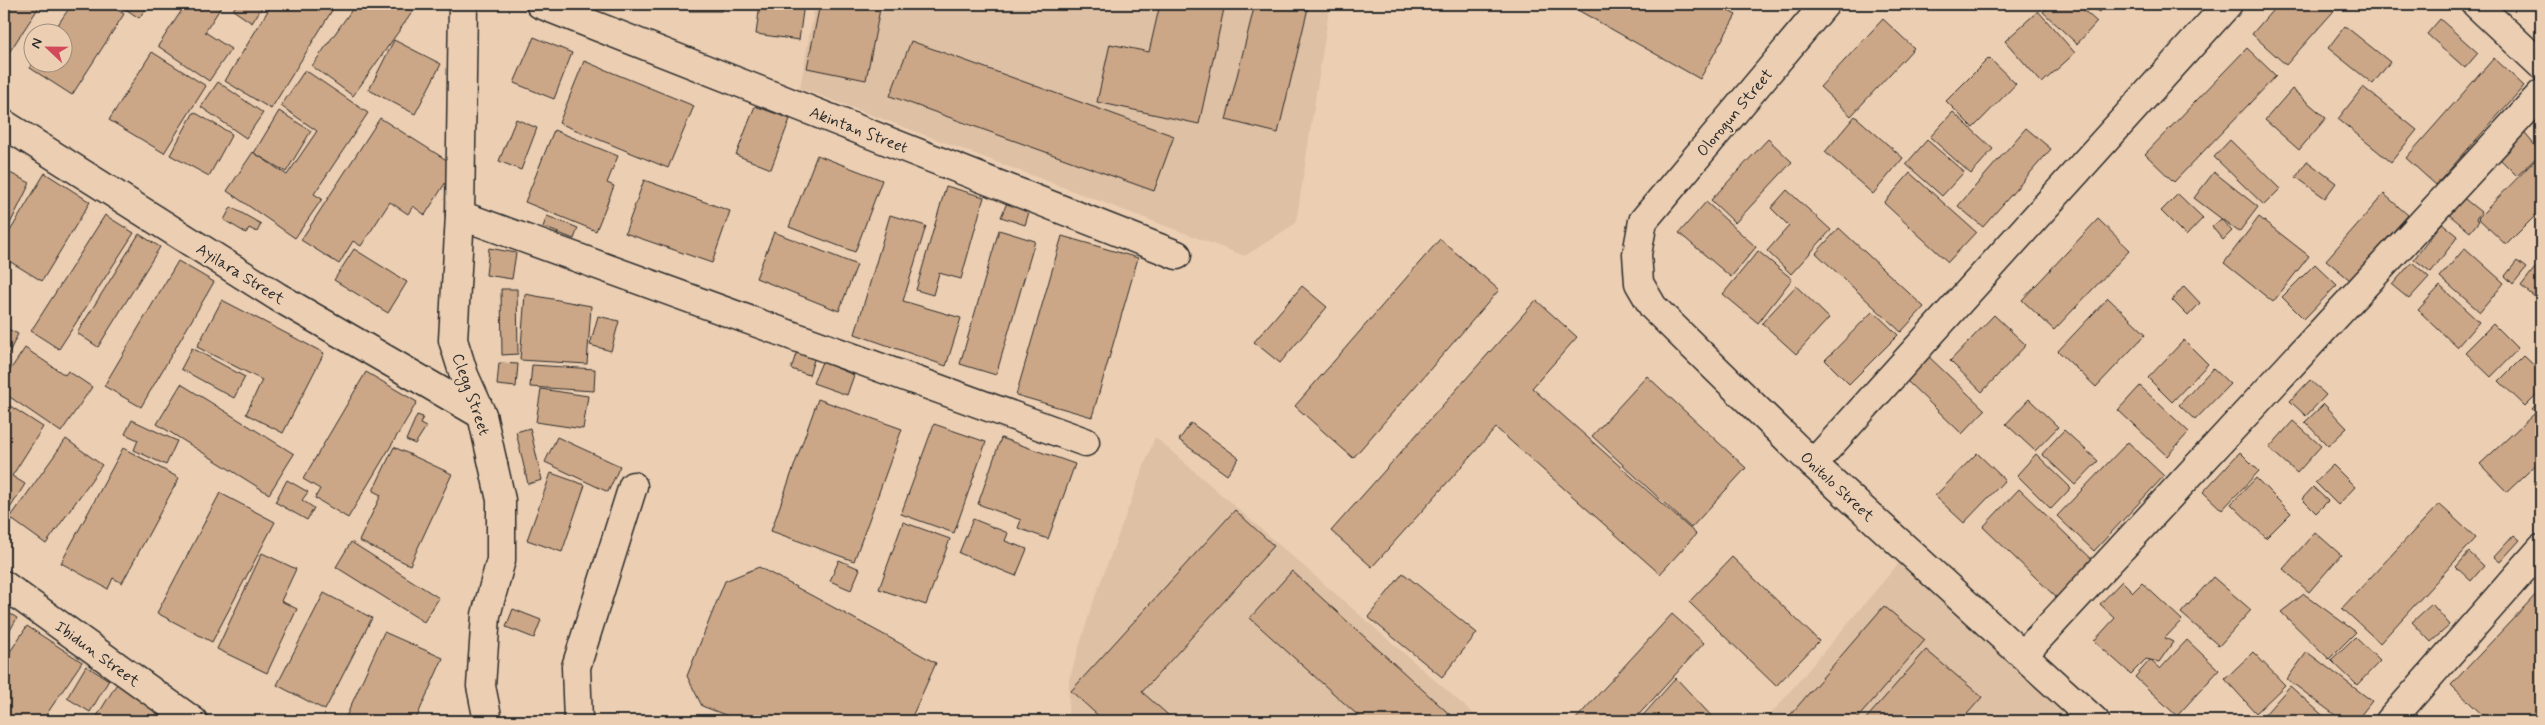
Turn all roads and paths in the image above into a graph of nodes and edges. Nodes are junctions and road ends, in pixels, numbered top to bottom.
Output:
1 (464, 4) edge
2 (540, 4) edge
3 (1825, 4) edge
4 (2228, 4) edge
5 (2476, 4) edge
6 (2541, 65) edge
7 (2541, 94) edge
8 (4, 124) edge
9 (460, 214) junction
10 (1643, 221) joint
11 (1177, 255) dead end
12 (482, 415) junction
13 (1085, 442) dead end
14 (1813, 464) junction
15 (633, 486) dead end
16 (2541, 549) edge
17 (4, 585) edge
18 (2023, 655) junction
19 (193, 721) edge
20 (488, 721) edge
21 (578, 721) edge
22 (2095, 721) edge
23 (2390, 721) edge

1 - 9 street, Clegg Street
2 - 11 street, Akintan Street
3 - 10 street, Olorogun Street
4 - 14 street
5 - 6 street
7 - 18 street
8 - 12 street, Ayilara Street
9 - 12 street, Clegg Street
9 - 13 street
10 - 14 street, Onitolo Street
12 - 20 street, Clegg Street
14 - 18 street, Onitolo Street
15 - 21 street
16 - 23 street
17 - 19 street, Ibidun Street
18 - 22 street, Onitolo Street

